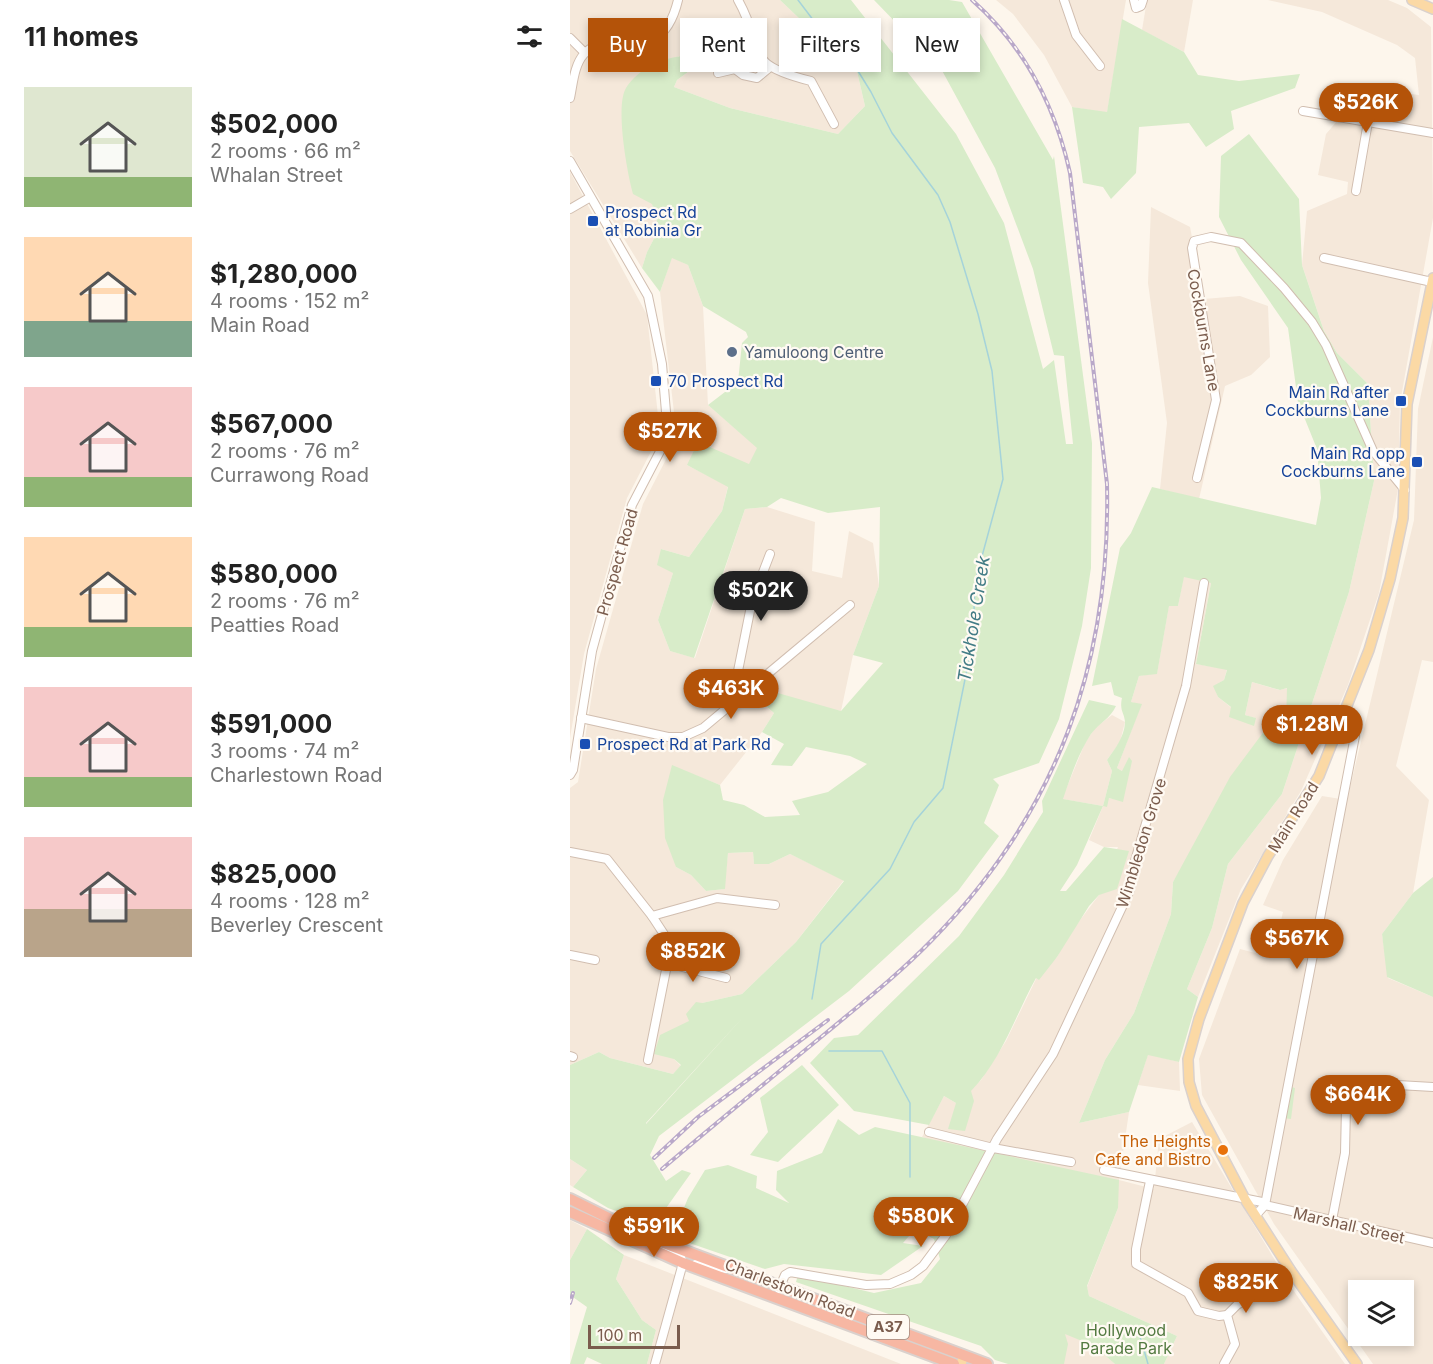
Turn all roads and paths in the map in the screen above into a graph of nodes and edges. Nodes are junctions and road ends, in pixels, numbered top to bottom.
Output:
1 (678, 0) edge
2 (738, 0) edge
3 (1064, 0) edge
4 (1134, 0) edge
5 (1143, 0) edge
6 (1412, 0) edge
7 (1433, 9) edge
8 (748, 18) edge
9 (570, 38) edge
10 (585, 53) junction
11 (767, 65) edge
12 (1100, 66) dead end
13 (769, 68) joint
14 (722, 72) edge
15 (738, 72) edge
16 (764, 72) edge
17 (718, 73) dead end
18 (570, 98) edge
19 (1304, 111) dead end
20 (1368, 122) junction
21 (834, 124) dead end
22 (1433, 133) edge
23 (570, 161) edge
24 (1356, 191) dead end
25 (589, 198) junction
26 (570, 209) edge
27 (1324, 258) dead end
28 (1433, 280) edge
29 (1197, 477) dead end
30 (1405, 490) junction
31 (770, 554) dead end
32 (1204, 583) dead end
33 (850, 605) dead end
34 (742, 694) junction
35 (581, 718) junction
36 (1355, 736) dead end
37 (570, 775) edge
38 (570, 852) edge
39 (775, 905) dead end
40 (652, 916) junction
41 (570, 956) edge
42 (595, 960) dead end
43 (667, 963) junction
44 (726, 978) dead end
45 (648, 1060) dead end
46 (1433, 1087) edge
47 (929, 1132) dead end
48 (993, 1148) junction
49 (1071, 1162) dead end
50 (1104, 1170) dead end
51 (1150, 1181) junction
52 (570, 1199) edge
53 (1246, 1201) junction
54 (1265, 1205) junction
55 (570, 1212) edge
56 (1256, 1215) junction
57 (1332, 1220) junction
58 (645, 1236) junction
59 (1433, 1243) edge
60 (683, 1263) junction
61 (731, 1269) junction
62 (1290, 1269) junction
63 (780, 1286) junction
64 (776, 1298) junction
65 (1227, 1315) junction
66 (961, 1357) edge
67 (938, 1361) edge
68 (655, 1364) edge
69 (954, 1364) edge
70 (987, 1364) edge
71 (1224, 1364) edge
72 (1357, 1364) edge

1 - 10 street
2 - 8 street
3 - 12 street
4 - 5 street
6 - 7 main road
9 - 10 street
10 - 18 street
11 - 13 street
13 - 21 street
14 - 17 street
15 - 16 street
19 - 20 street
20 - 22 street
20 - 24 street
23 - 25 street, Prospect Road
25 - 26 street
25 - 35 street, Prospect Road
27 - 28 street
28 - 30 main road, Main Road
29 - 30 street, Cockburns Lane
30 - 53 main road, Main Road
31 - 34 street
32 - 48 street, Wimbledon Grove
33 - 34 street
34 - 35 street
35 - 37 street, Prospect Road
36 - 54 street
38 - 40 street
39 - 40 street
40 - 43 street
41 - 42 street
43 - 44 street
43 - 45 street
46 - 57 street
47 - 48 street
48 - 49 street
48 - 63 street, Wimbledon Grove
50 - 51 street, Marshall Street
51 - 53 street, Marshall Street
51 - 65 street
52 - 58 highway, Charlestown Road / A37
53 - 54 street, Marshall Street
53 - 56 main road, Main Road
54 - 56 street
54 - 57 street, Marshall Street
55 - 60 highway, Charlestown Road / A37
56 - 62 main road, Main Road
57 - 59 street, Marshall Street
58 - 60 street, Charlestown Road
58 - 61 highway, Charlestown Road / A37
60 - 61 street, Charlestown Road
60 - 64 highway, Charlestown Road / A37
60 - 68 street
61 - 63 highway, Charlestown Road / A37
62 - 65 street
62 - 72 main road, Main Road
63 - 64 street
63 - 66 highway, Charlestown Road / A37
64 - 67 highway, Charlestown Road / A37
65 - 71 street
66 - 69 main road
66 - 70 highway, Charlestown Road / A37
67 - 69 highway, Charlestown Road / A37

